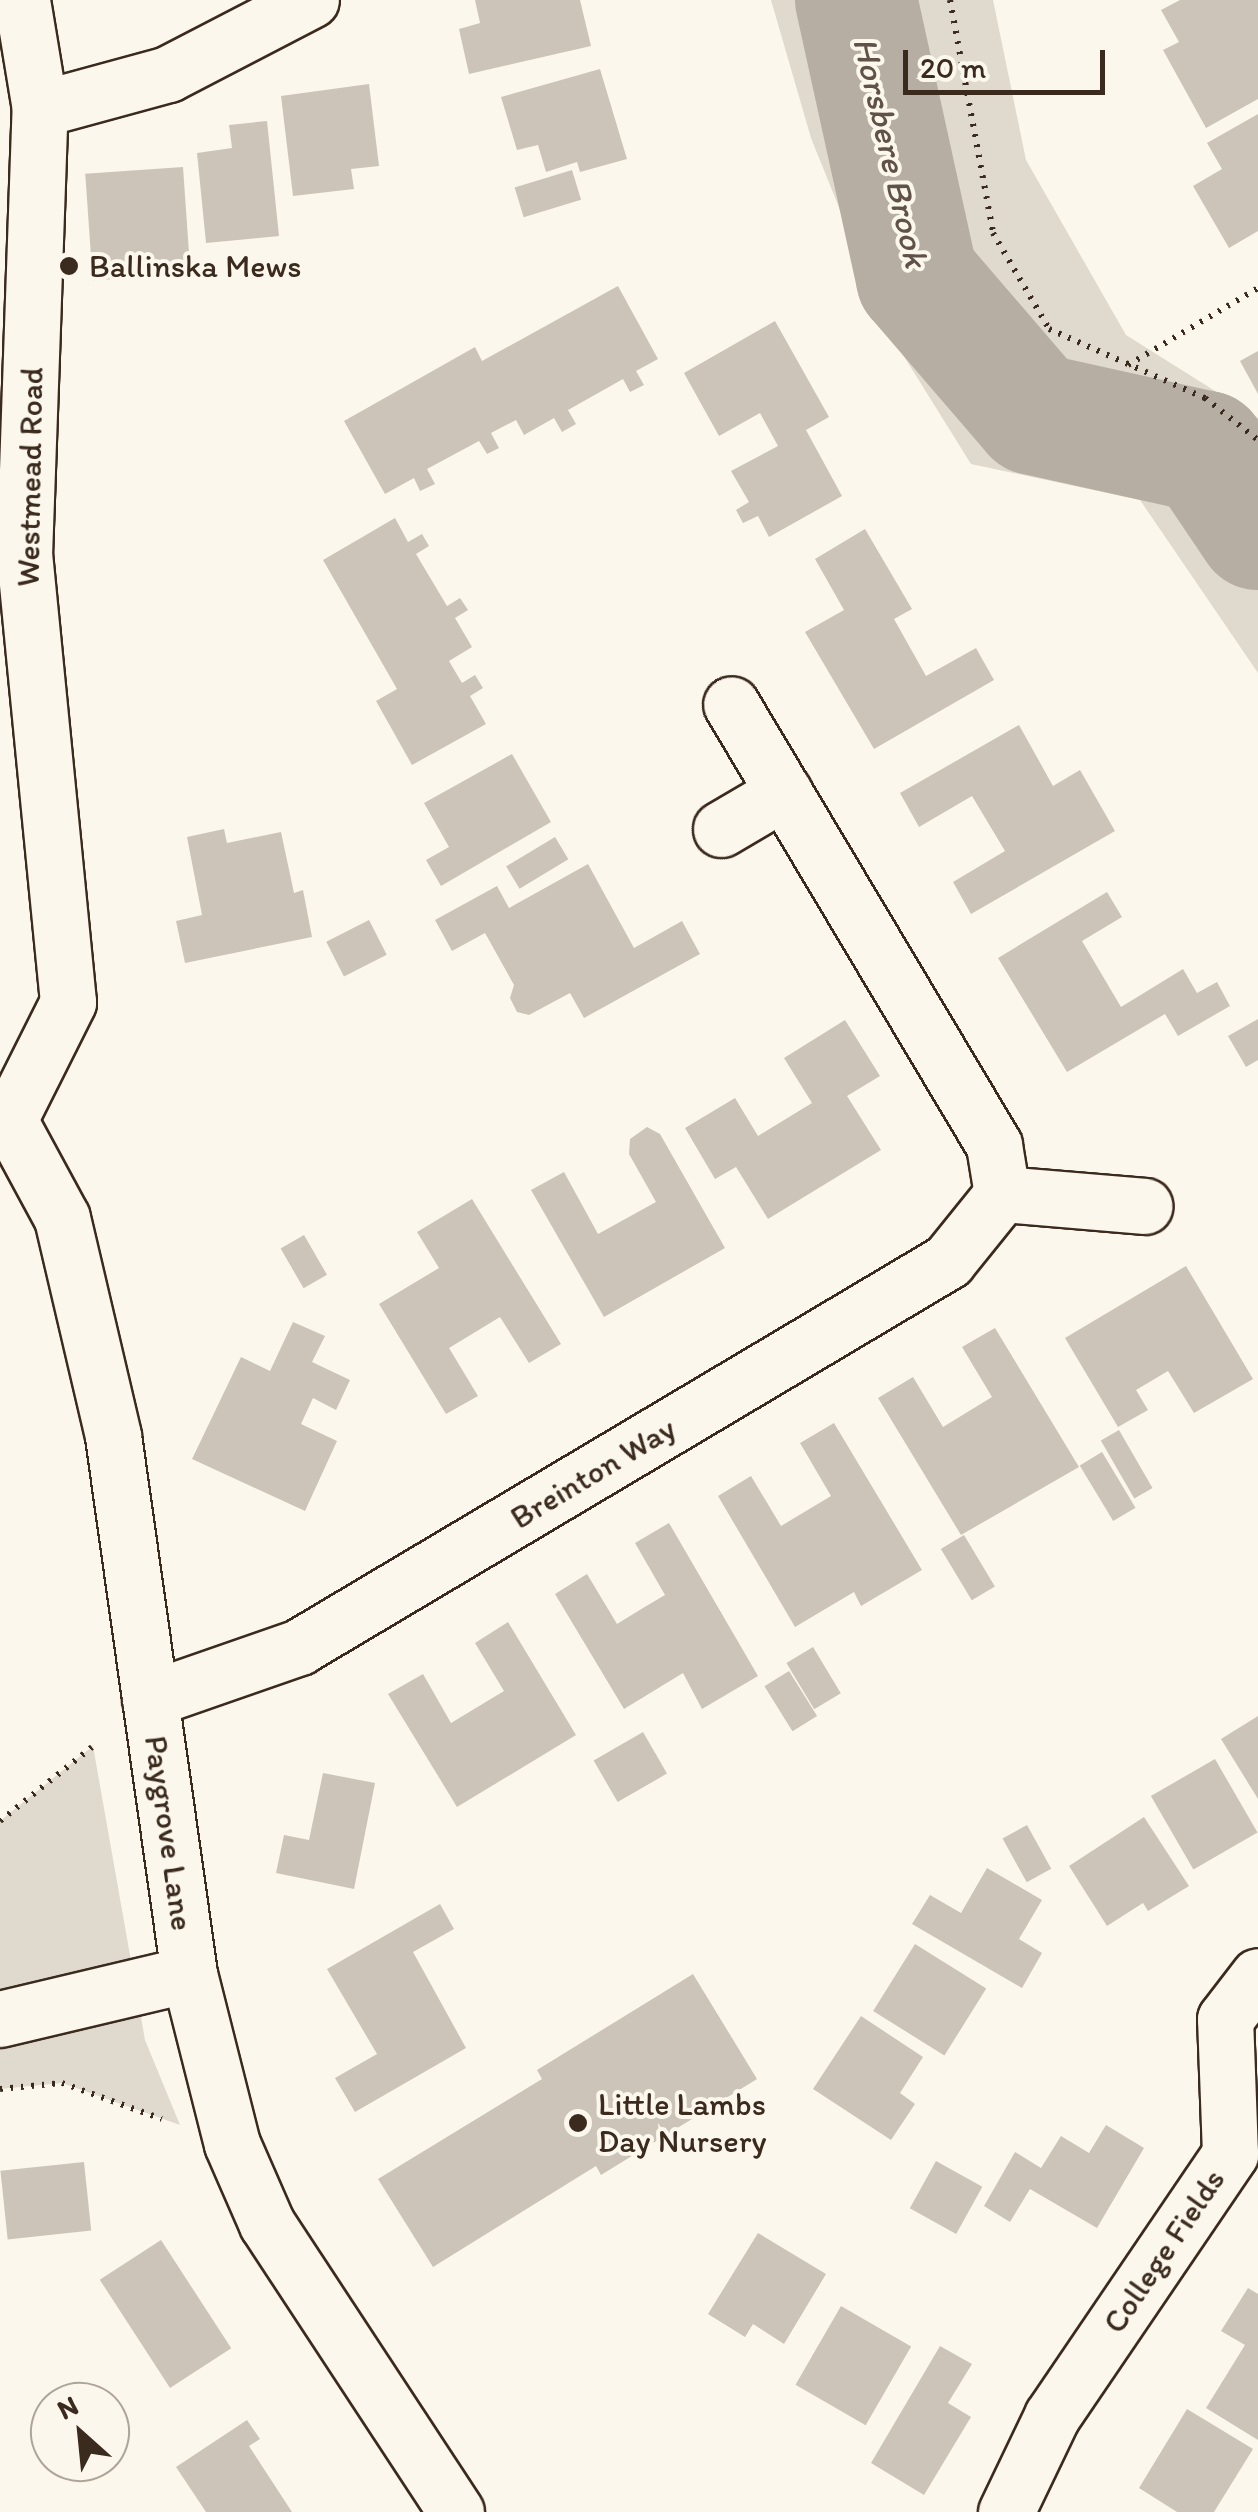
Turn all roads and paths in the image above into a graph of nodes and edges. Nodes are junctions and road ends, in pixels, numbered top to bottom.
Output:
1 (22, 0) edge
2 (311, 0) edge
3 (950, 0) edge
4 (40, 109) junction
5 (1258, 288) edge
6 (1127, 365) junction
7 (1258, 440) edge
8 (731, 704) dead end
9 (784, 792) junction
10 (721, 829) dead end
11 (5, 1115) edge
12 (1002, 1194) junction
13 (1144, 1206) dead end
14 (150, 1699) junction
15 (0, 1821) edge
16 (189, 1974) junction
17 (1258, 1976) edge
18 (0, 2020) edge
19 (0, 2089) edge
20 (232, 2144) junction
21 (456, 2512) edge
22 (1006, 2512) edge

1 - 4 street, Westmead Road
2 - 4 street
3 - 6 path
4 - 11 street, Westmead Road
5 - 6 path
6 - 7 path
8 - 9 street
9 - 10 street
9 - 12 street
11 - 14 street, Paygrove Lane
12 - 13 street
12 - 14 street, Breinton Way
14 - 15 path
14 - 16 street, Paygrove Lane
16 - 18 street
16 - 20 street, Paygrove Lane
17 - 22 street, College Fields
19 - 20 path
20 - 21 street, Paygrove Lane

